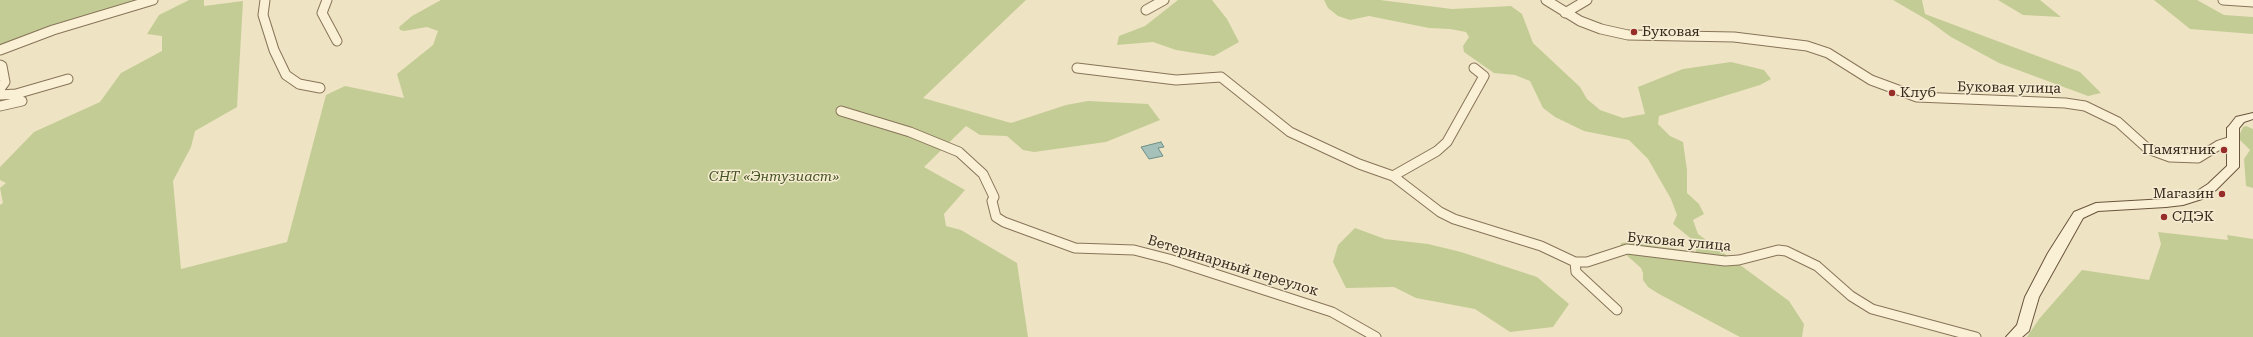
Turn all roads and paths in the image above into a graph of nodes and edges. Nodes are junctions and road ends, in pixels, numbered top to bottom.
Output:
1 (153, 0) edge
2 (265, 0) edge
3 (327, 0) edge
4 (1164, 0) edge
5 (1546, 0) edge
6 (1587, 0) edge
7 (2223, 0) edge
8 (2253, 2) edge
9 (1146, 10) dead end
10 (1565, 13) junction
11 (337, 42) dead end
12 (0, 50) edge
13 (0, 65) edge
14 (1077, 68) dead end
15 (1474, 68) dead end
16 (68, 78) dead end
17 (320, 88) dead end
18 (0, 89) edge
19 (0, 95) edge
20 (22, 101) dead end
21 (0, 106) edge
22 (841, 111) dead end
23 (2253, 116) edge
24 (2232, 141) junction
25 (1392, 176) junction
26 (1575, 262) junction
27 (1617, 310) dead end
28 (1376, 337) edge
29 (1976, 337) edge
30 (2013, 337) edge

1 - 12 street
2 - 17 street
3 - 11 street
4 - 9 street
5 - 10 street, Буковая улица
6 - 10 street
7 - 8 street
10 - 24 street, Буковая улица
13 - 18 street
14 - 25 street
15 - 25 street
16 - 19 street
20 - 21 street
22 - 28 street, Ветеринарный переулок
23 - 24 street
24 - 30 street
25 - 26 street
26 - 27 street
26 - 29 street, Буковая улица

